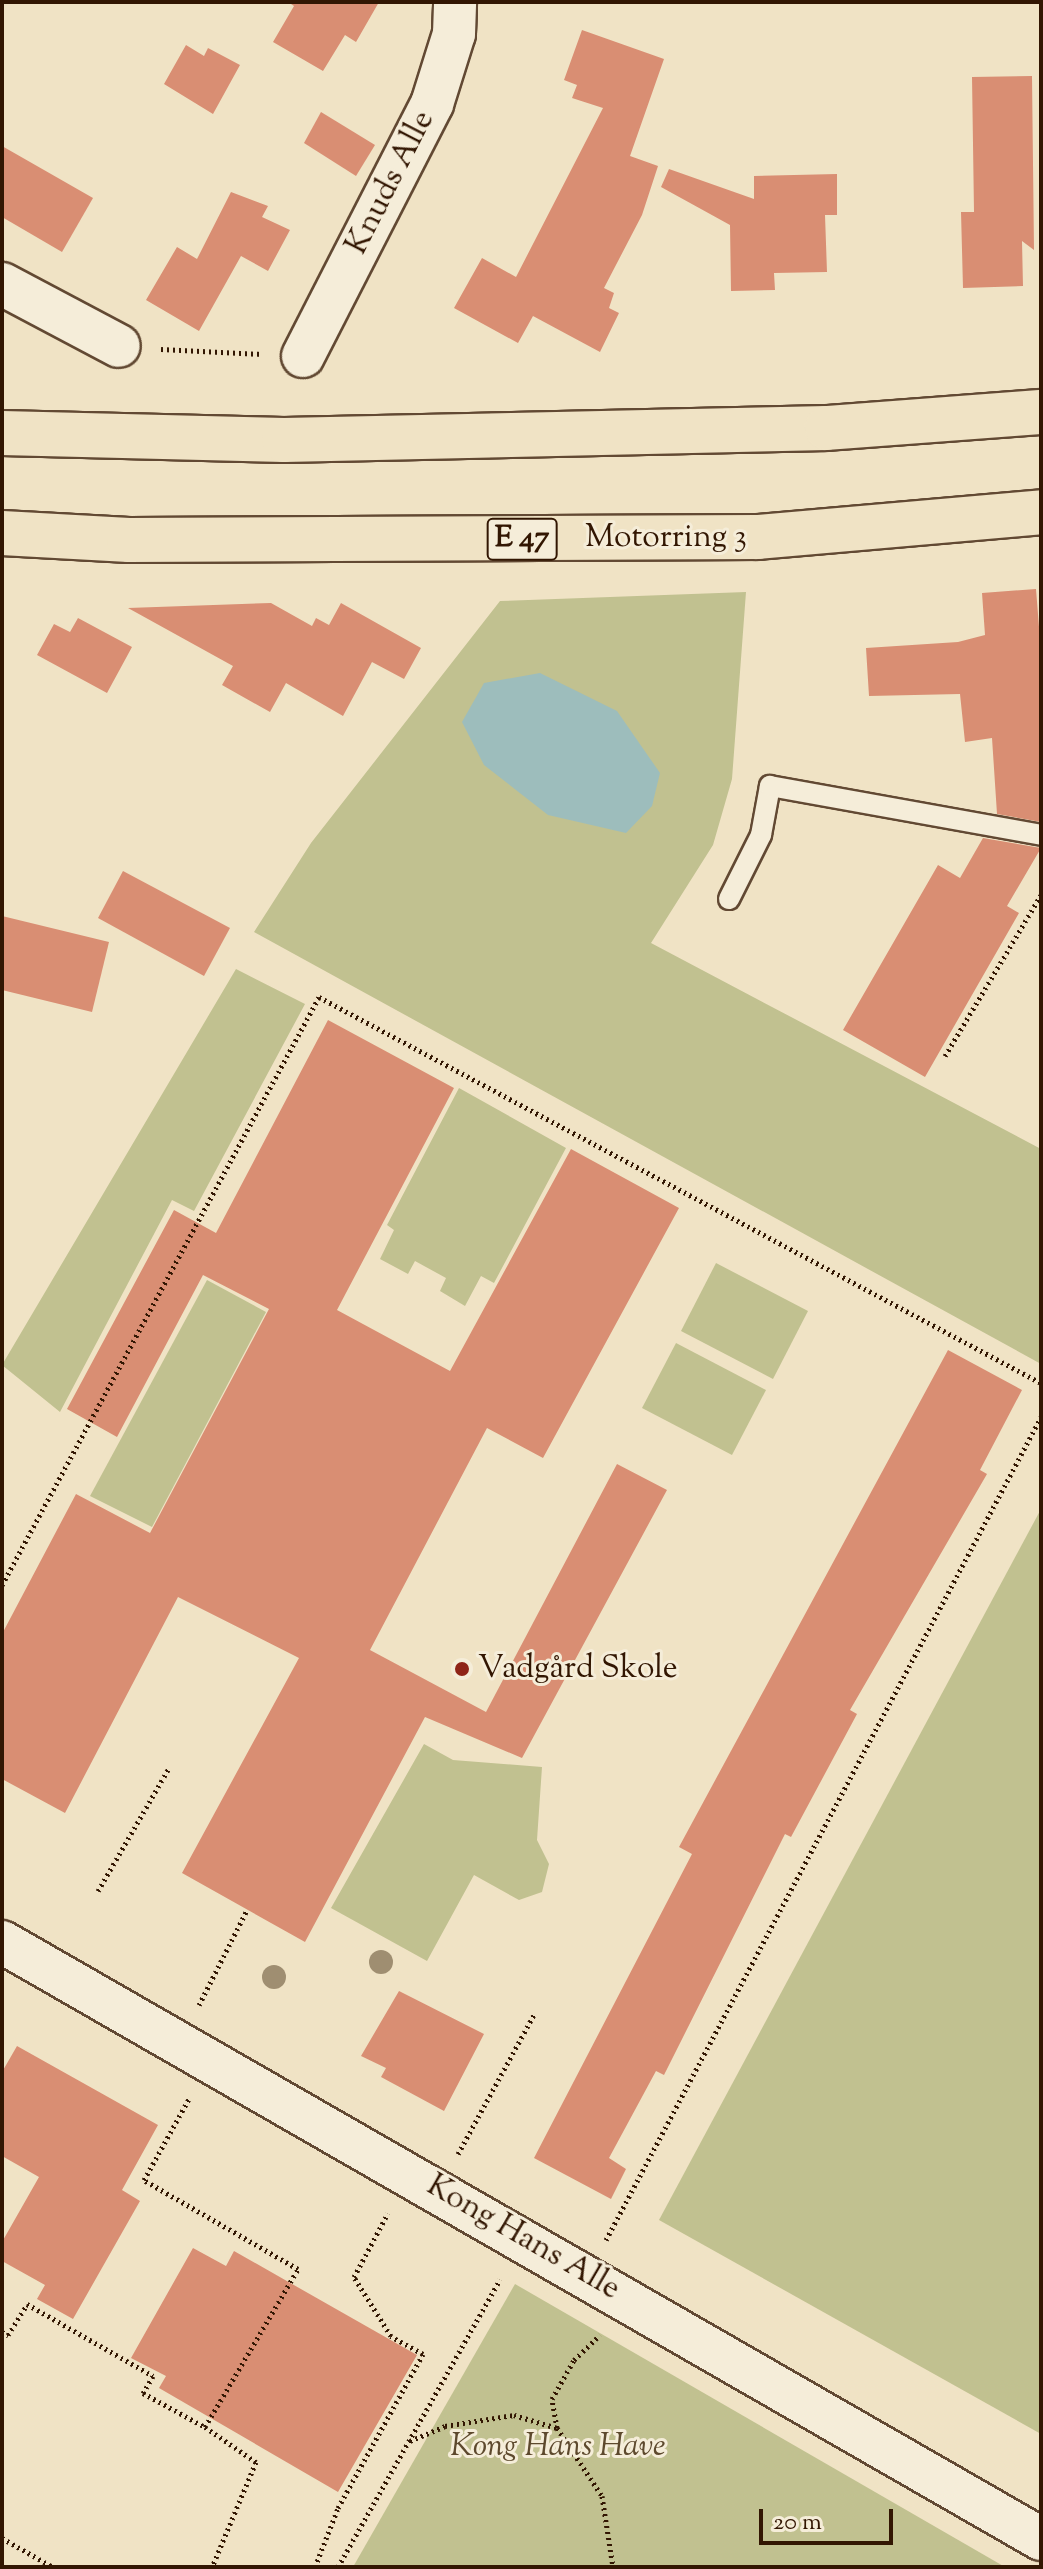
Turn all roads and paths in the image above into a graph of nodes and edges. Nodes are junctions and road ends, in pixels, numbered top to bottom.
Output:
1 (455, 2) edge
2 (2, 284) edge
3 (119, 346) joint
4 (303, 356) joint
5 (1041, 412) edge
6 (2, 433) edge
7 (1041, 512) edge
8 (2, 533) edge
9 (1041, 835) edge
10 (1041, 895) edge
11 (729, 899) dead end
12 (945, 1056) dead end
13 (1041, 1383) edge
14 (1041, 1417) edge
15 (2, 1585) edge
16 (169, 1768) dead end
17 (98, 1891) dead end
18 (247, 1910) dead end
19 (2, 1942) edge
20 (535, 2013) dead end
21 (195, 2050) junction
22 (424, 2182) junction
23 (523, 2238) junction
24 (605, 2284) junction
25 (2, 2332) edge
26 (205, 2427) junction
27 (557, 2428) junction
28 (408, 2442) junction
29 (2, 2538) edge
30 (1041, 2539) edge
31 (53, 2567) edge
32 (212, 2567) edge
33 (315, 2567) edge
34 (338, 2567) edge
35 (613, 2567) edge

1 - 4 street, Knuds Alle
2 - 3 street
3 - 4 path
5 - 6 highway
7 - 8 highway, Motorring 3 / E 47
9 - 11 lane
10 - 12 path
13 - 15 path
14 - 24 path
16 - 17 path
18 - 21 path
19 - 21 street, Kong Hans Alle
20 - 22 path
21 - 22 street, Kong Hans Alle
21 - 26 path
22 - 23 street, Kong Hans Alle
22 - 33 path
23 - 24 street, Kong Hans Alle
23 - 28 path
24 - 27 path
24 - 30 street, Kong Hans Alle
25 - 26 path
26 - 32 path
27 - 28 path
27 - 35 path
28 - 34 path
29 - 31 path

